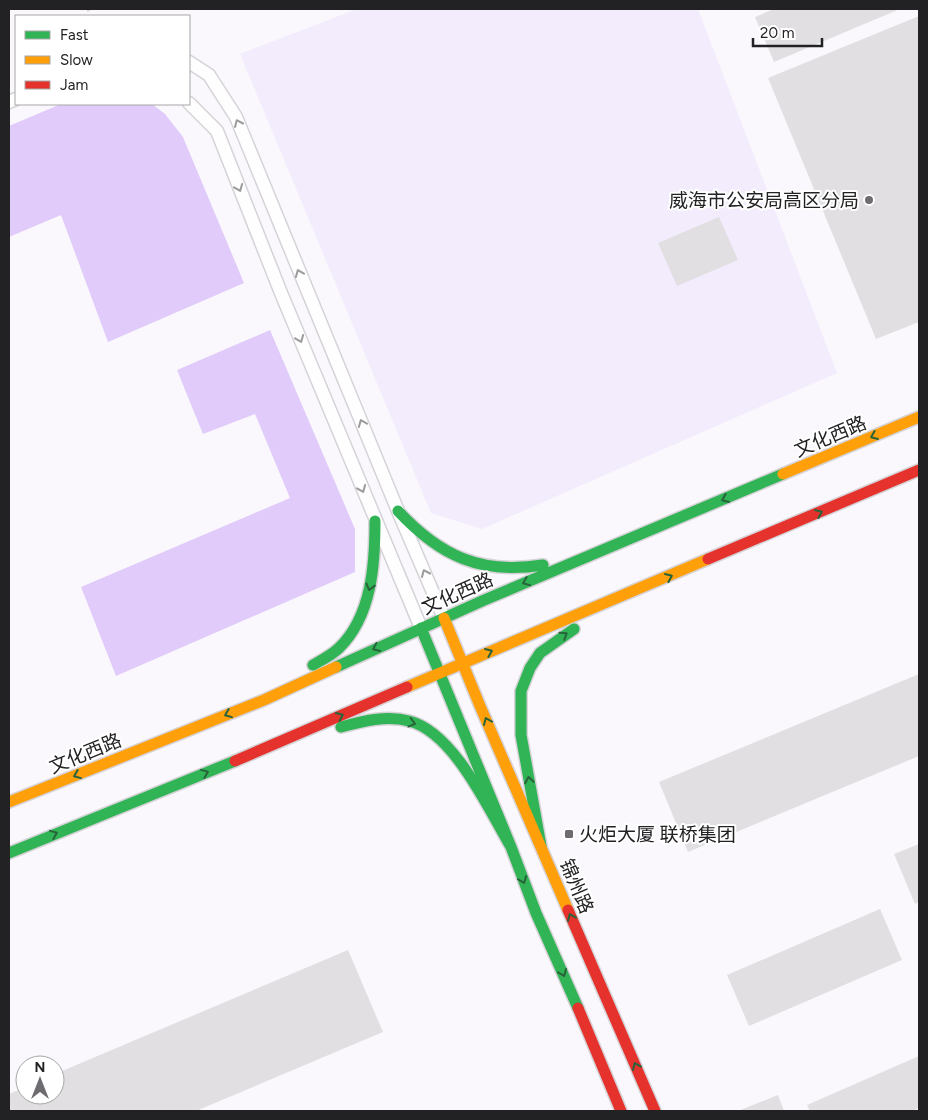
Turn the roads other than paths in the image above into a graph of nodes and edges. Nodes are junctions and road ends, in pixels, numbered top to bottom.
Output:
1 (190, 63) edge
2 (190, 104) edge
3 (919, 417) edge
4 (919, 470) edge
5 (398, 511) junction
6 (375, 521) junction
7 (605, 550) junction
8 (624, 596) junction
9 (444, 618) junction
10 (421, 628) junction
11 (463, 663) junction
12 (439, 673) junction
13 (264, 700) junction
14 (263, 750) junction
15 (9, 802) edge
16 (541, 846) junction
17 (511, 847) junction
18 (9, 853) edge
19 (621, 1111) edge
20 (655, 1111) edge

5 -> 1 lane
2 -> 6 lane
3 -> 7 main road, 文化西路
8 -> 4 main road
5 - 7 main road
9 -> 5 lane
6 - 10 lane
6 -> 13 main road
7 -> 9 main road, 文化西路
11 -> 8 main road
16 -> 8 main road
9 - 10 main road, 文化西路
9 - 11 main road, 锦州路
10 - 12 main road
10 -> 13 main road, 文化西路
11 - 12 main road
16 -> 11 main road, 锦州路
14 -> 12 main road
12 - 17 main road
13 -> 15 main road, 文化西路
14 -> 17 main road
18 -> 14 main road
20 -> 16 main road, 锦州路
17 -> 19 main road

